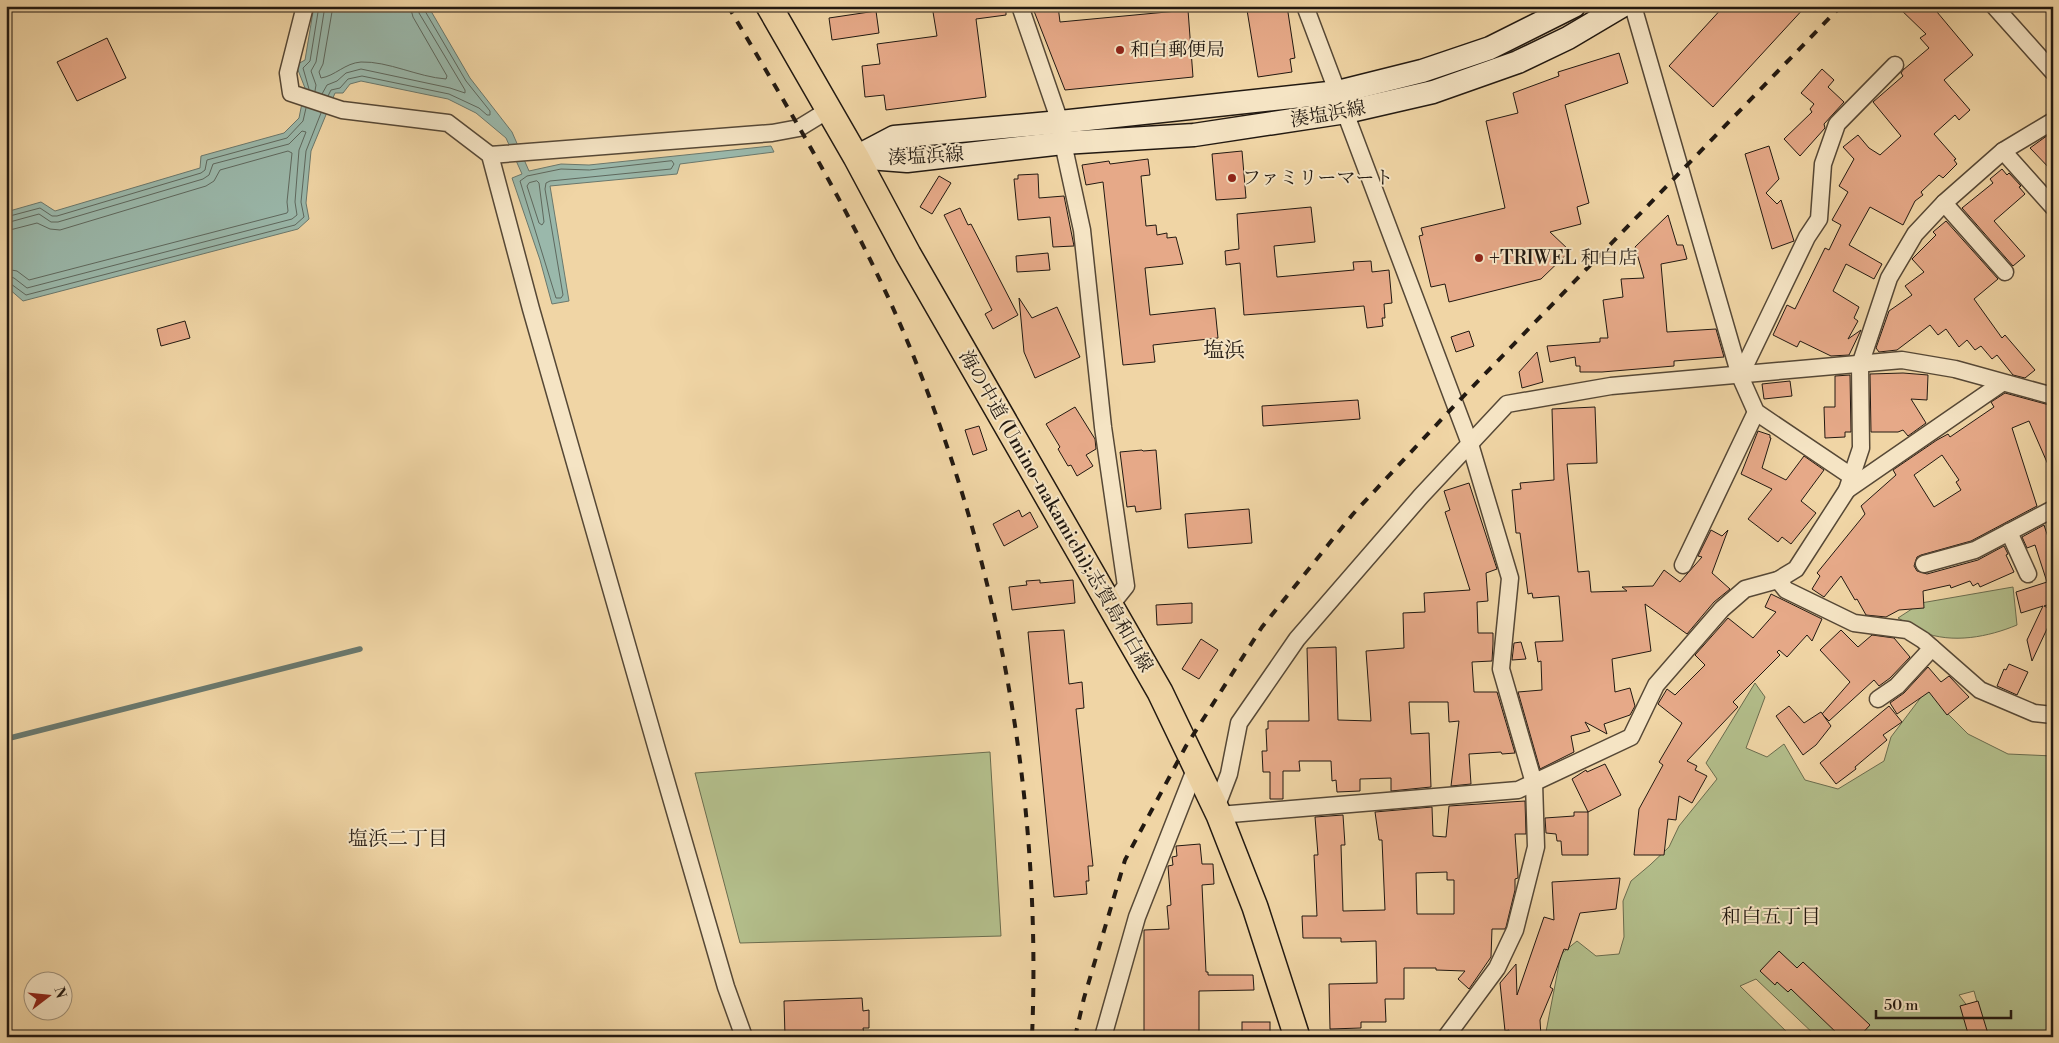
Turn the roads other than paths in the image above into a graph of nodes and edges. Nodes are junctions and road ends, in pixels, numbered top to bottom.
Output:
1 (305, 6) edge
2 (769, 6) edge
3 (1020, 6) edge
4 (1305, 6) edge
5 (1574, 6) edge
6 (1622, 6) edge
7 (1634, 6) edge
8 (1994, 6) edge
9 (1896, 65) dead end
10 (2053, 72) edge
11 (1338, 92) junction
12 (830, 110) junction
13 (1346, 112) junction
14 (2053, 121) edge
15 (1061, 133) junction
16 (2003, 151) junction
17 (490, 156) junction
18 (856, 157) junction
19 (1944, 203) junction
20 (2053, 208) edge
21 (2005, 272) dead end
22 (1860, 365) junction
23 (1740, 376) junction
24 (2002, 383) junction
25 (2053, 396) edge
26 (1756, 412) junction
27 (1470, 444) junction
28 (1849, 483) junction
29 (2053, 509) edge
30 (2009, 532) junction
31 (1924, 564) dead end
32 (1683, 565) dead end
33 (2028, 574) dead end
34 (1778, 580) junction
35 (1110, 606) junction
36 (1932, 648) junction
37 (1878, 699) dead end
38 (2053, 715) edge
39 (1196, 767) junction
40 (1534, 782) junction
41 (1217, 811) junction
42 (744, 1037) edge
43 (1103, 1037) edge
44 (1297, 1037) edge
45 (1446, 1037) edge

1 - 17 street
2 - 12 main road, 海の中道 (Umino-nakamichi);志賀島和白線
3 - 15 street
4 - 11 street
5 - 11 main road, 湊塩浜線
6 - 13 main road, 湊塩浜線
7 - 23 street
8 - 10 street
9 - 23 street
11 - 13 street
11 - 15 main road, 湊塩浜線
12 - 17 street
12 - 18 main road, 海の中道 (Umino-nakamichi);志賀島和白線
13 - 15 main road, 湊塩浜線
13 - 27 street
14 - 16 street
15 - 18 main road, 湊塩浜線
15 - 35 street
16 - 19 street
16 - 20 street
17 - 42 street
18 - 35 main road, 海の中道 (Umino-nakamichi);志賀島和白線
19 - 21 street
19 - 22 street
22 - 23 street
22 - 24 street
22 - 28 street
23 - 26 street
23 - 27 street
24 - 25 street
24 - 28 street
26 - 28 street
26 - 32 street
27 - 40 street
27 - 41 street
28 - 34 street
29 - 30 street
30 - 31 street
30 - 33 street
34 - 36 street
34 - 40 street
35 - 39 main road, 海の中道 (Umino-nakamichi);志賀島和白線
36 - 37 street
36 - 38 street
39 - 41 main road, 海の中道 (Umino-nakamichi);志賀島和白線
39 - 43 street
40 - 41 street
40 - 45 street
41 - 44 main road, 海の中道 (Umino-nakamichi);志賀島和白線

